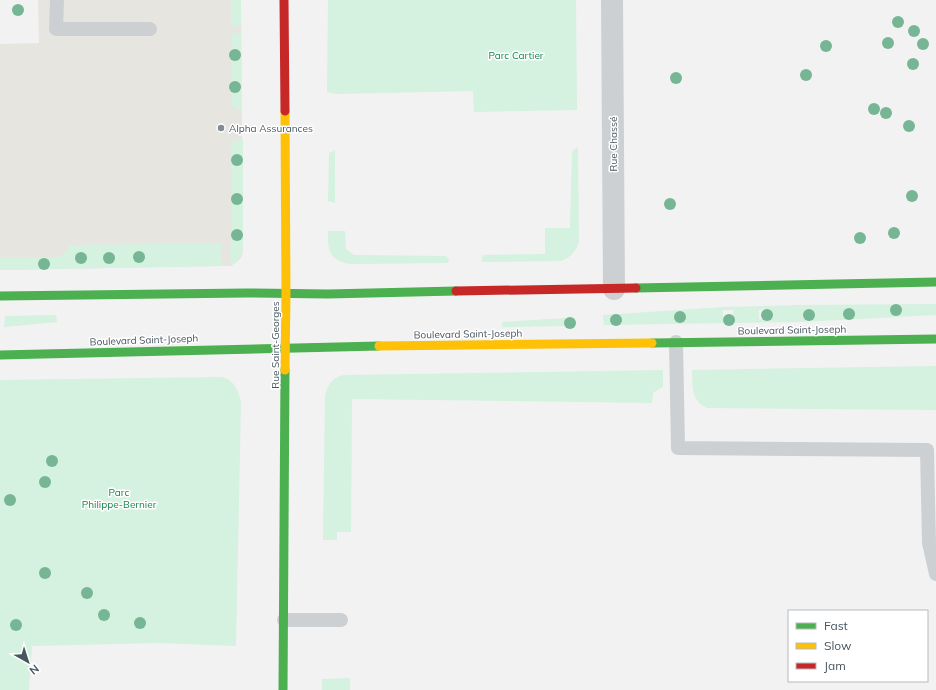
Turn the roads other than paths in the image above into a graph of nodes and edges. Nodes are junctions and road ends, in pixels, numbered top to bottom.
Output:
1 (57, 0) edge
2 (284, 0) edge
3 (612, 0) edge
4 (150, 29) dead end
5 (936, 282) edge
6 (614, 289) junction
7 (286, 294) junction
8 (0, 296) edge
9 (936, 339) edge
10 (676, 342) junction
11 (286, 348) junction
12 (0, 355) edge
13 (932, 515) edge
14 (936, 574) edge
15 (284, 620) junction
16 (341, 620) dead end
17 (283, 690) edge

1 - 4 lane
2 - 7 main road, Rue Saint-Georges
3 - 6 street, Rue Chassé
5 - 6 main road
6 - 7 main road
7 - 8 main road
7 - 11 main road, Rue Saint-Georges
9 - 10 main road, Boulevard Saint-Joseph
10 - 11 main road, Boulevard Saint-Joseph
10 - 13 lane
11 - 12 main road, Boulevard Saint-Joseph
11 - 15 main road, Rue Saint-Georges
13 - 14 lane
15 - 16 lane
15 - 17 main road, Rue Saint-Georges

